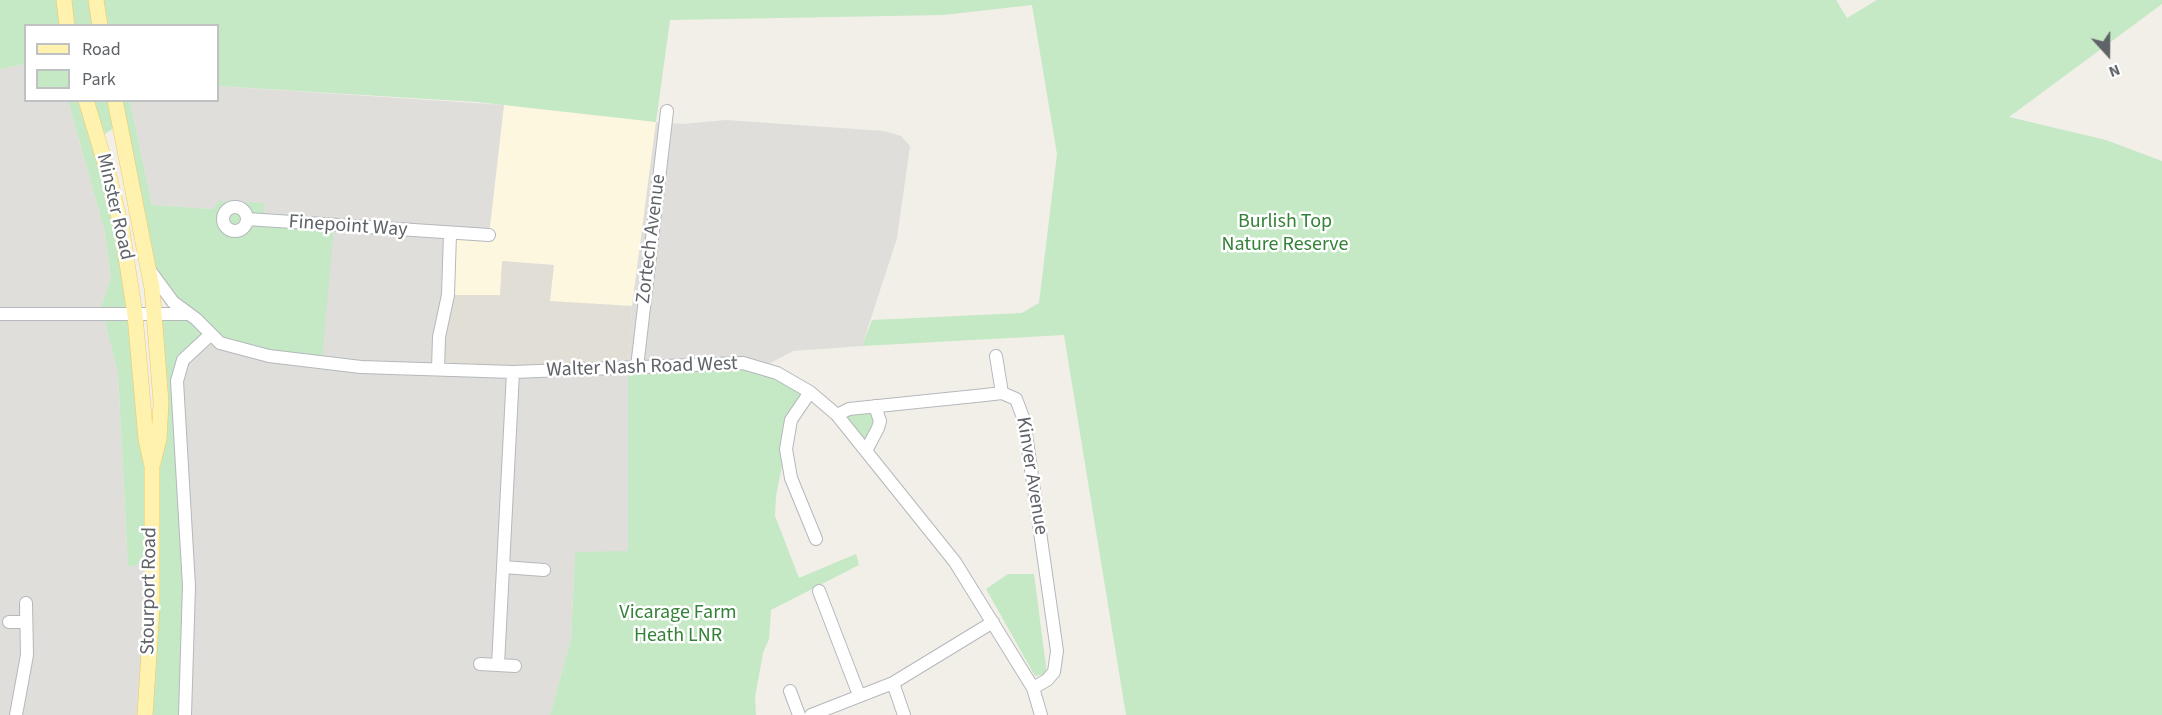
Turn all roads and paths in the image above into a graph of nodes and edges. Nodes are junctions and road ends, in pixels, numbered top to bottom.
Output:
1 (64, 0) edge
2 (96, 0) edge
3 (67, 24) edge
4 (100, 24) edge
5 (87, 102) edge
6 (115, 102) edge
7 (667, 111) dead end
8 (247, 219) dead end
9 (450, 234) junction
10 (489, 234) dead end
11 (150, 270) junction
12 (0, 314) edge
13 (189, 314) junction
14 (135, 315) junction
15 (154, 315) junction
16 (210, 335) junction
17 (996, 356) dead end
18 (637, 366) junction
19 (438, 369) junction
20 (513, 372) junction
21 (810, 392) junction
22 (1002, 393) junction
23 (875, 406) junction
24 (837, 415) junction
25 (867, 449) junction
26 (152, 466) junction
27 (816, 539) dead end
28 (503, 567) junction
29 (544, 570) dead end
30 (819, 591) dead end
31 (26, 603) dead end
32 (9, 622) dead end
33 (27, 622) junction
34 (993, 622) junction
35 (480, 664) dead end
36 (498, 665) junction
37 (515, 666) dead end
38 (893, 683) junction
39 (1033, 688) junction
40 (790, 691) dead end
41 (859, 695) junction
42 (16, 715) edge
43 (145, 715) edge
44 (184, 715) edge
45 (799, 715) edge
46 (811, 715) edge
47 (904, 715) edge
48 (1041, 715) edge

1 - 3 main road
2 - 4 main road
5 - 14 main road, Minster Road
6 - 11 main road, Minster Road
7 - 18 street, Zortech Avenue
8 - 9 street, Finepoint Way
9 - 10 street, Finepoint Way
9 - 19 street
11 - 13 street, Walter Nash Road West
11 - 15 main road, Minster Road
12 - 14 street
13 - 15 street
13 - 16 street, Walter Nash Road West
14 - 15 street
14 - 26 main road, Stourport Road
15 - 26 main road, Stourport Road
16 - 19 street, Walter Nash Road West
16 - 44 street
17 - 22 street
18 - 20 street, Walter Nash Road West
18 - 21 street, Walter Nash Road West
19 - 20 street, Walter Nash Road West
20 - 28 street
21 - 24 street, Walter Nash Road West
21 - 27 street
22 - 23 street, Kinver Avenue
22 - 39 street, Kinver Avenue
23 - 24 street, Kinver Avenue
23 - 25 street
24 - 25 street, Walter Nash Road West
25 - 34 street, Walter Nash Road West
26 - 43 main road, Stourport Road
28 - 29 street
28 - 36 street
30 - 41 street
31 - 33 street
32 - 33 street
33 - 42 street
34 - 38 street
34 - 39 street, Walter Nash Road West
35 - 36 street
36 - 37 street
38 - 41 street
38 - 47 street
39 - 48 street, Walter Nash Road West
40 - 45 street
41 - 46 street

